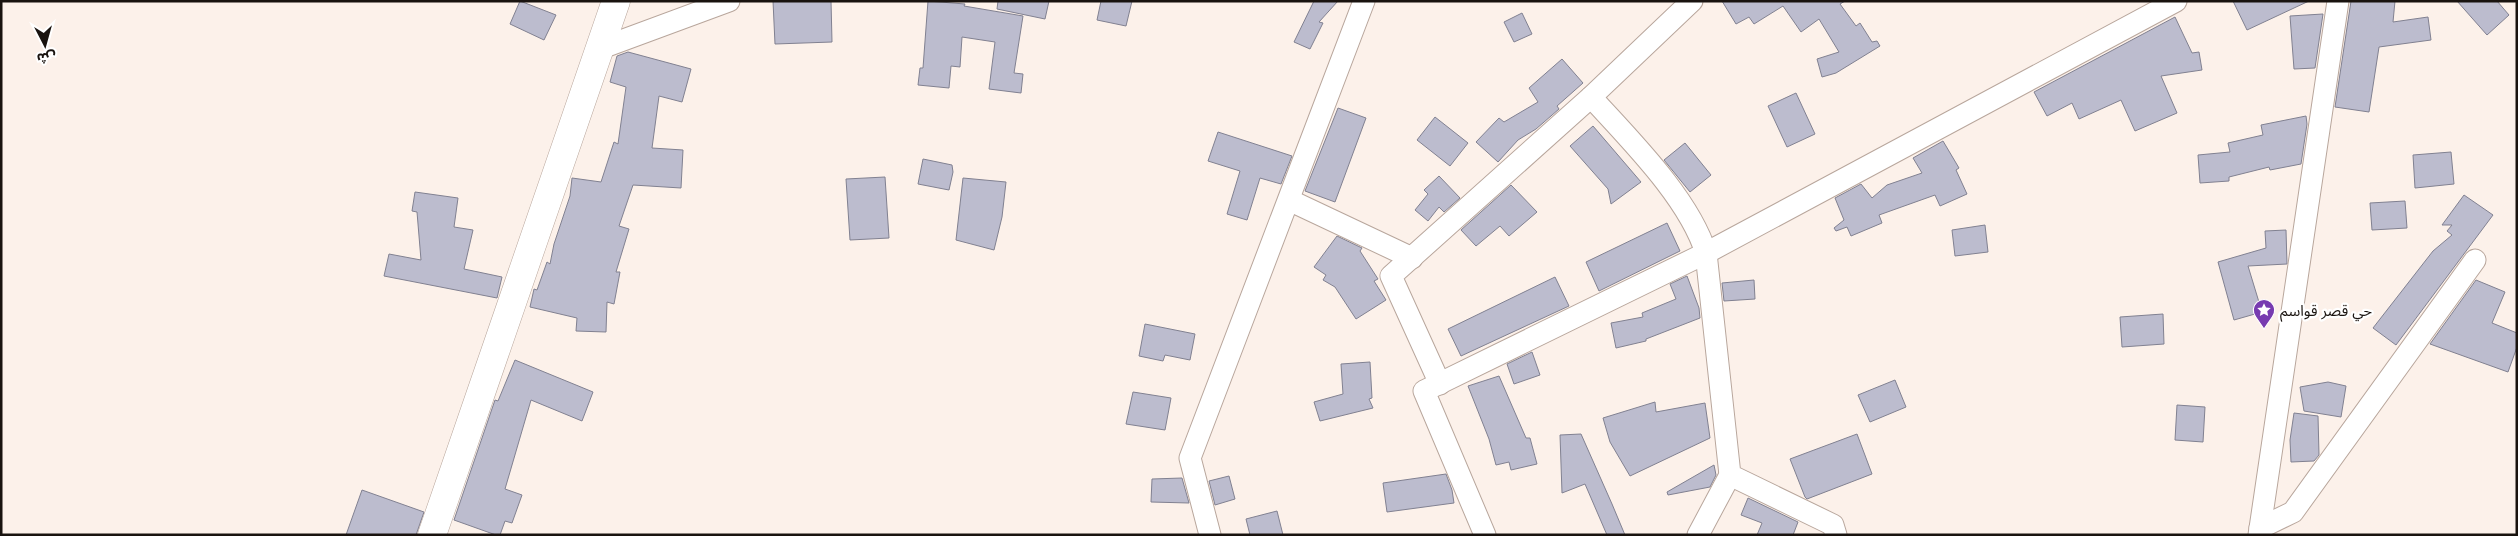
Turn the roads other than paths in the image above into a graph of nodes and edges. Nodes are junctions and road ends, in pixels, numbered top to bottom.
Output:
1 (616, 1) edge
2 (729, 1) edge
3 (1364, 1) edge
4 (1692, 1) edge
5 (2176, 1) edge
6 (2338, 1) edge
7 (599, 49) junction
8 (1591, 97) junction
9 (1289, 200) junction
10 (1706, 253) junction
11 (1412, 258) junction
12 (2475, 260) dead end
13 (1440, 384) junction
14 (1730, 475) junction
15 (2260, 531) edge
16 (432, 535) edge
17 (1210, 535) edge
18 (1485, 535) edge
19 (1698, 535) edge
20 (1836, 535) edge

1 - 7 street
2 - 7 street
3 - 9 street
4 - 8 street
5 - 10 street
6 - 15 street
7 - 16 street
8 - 10 street
8 - 11 street
9 - 11 street
9 - 17 street
10 - 13 street
10 - 14 street
11 - 13 street
12 - 15 street
13 - 18 street
14 - 19 street
14 - 20 street

